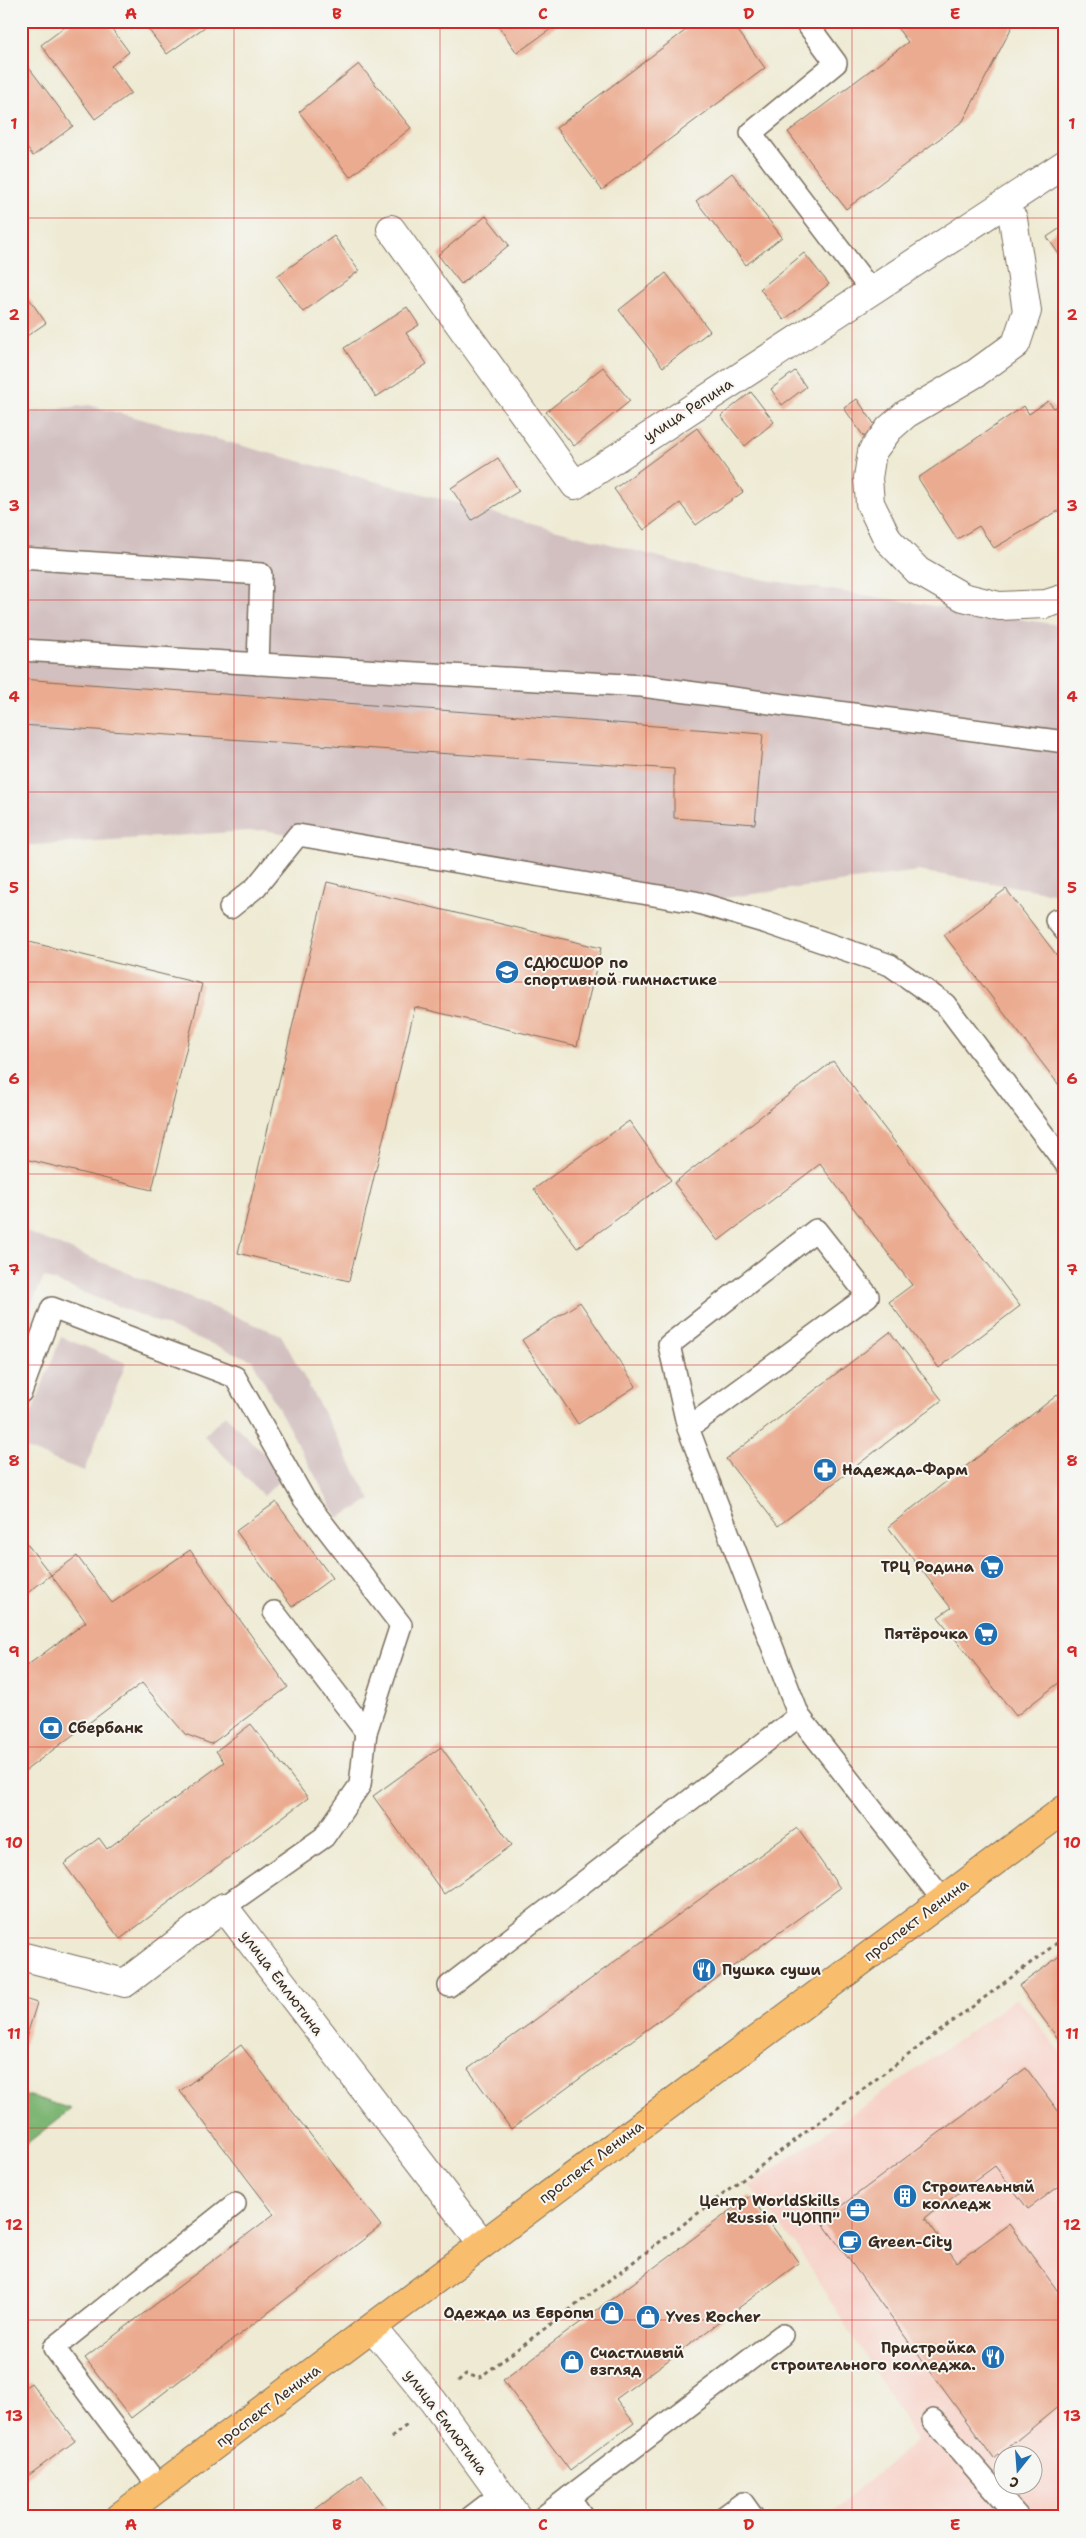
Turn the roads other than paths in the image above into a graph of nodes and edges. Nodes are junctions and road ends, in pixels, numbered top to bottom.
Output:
1 (805, 21) edge
2 (1065, 164) edge
3 (1013, 219) dead end
4 (391, 229) dead end
5 (872, 292) junction
6 (21, 558) edge
7 (1065, 598) edge
8 (21, 650) edge
9 (258, 664) junction
10 (1065, 742) edge
11 (230, 908) dead end
12 (1065, 1163) edge
13 (21, 1392) edge
14 (688, 1428) junction
15 (274, 1612) dead end
16 (799, 1716) junction
17 (366, 1732) junction
18 (1065, 1809) edge
19 (943, 1900) junction
20 (224, 1907) junction
21 (21, 1956) edge
22 (449, 1986) dead end
23 (235, 2204) dead end
24 (482, 2243) junction
25 (373, 2328) junction
26 (782, 2335) dead end
27 (933, 2420) dead end
28 (159, 2487) junction
29 (501, 2494) junction
30 (569, 2497) junction
31 (120, 2517) edge
32 (471, 2517) edge
33 (517, 2517) edge
34 (543, 2517) edge
35 (583, 2517) edge
36 (724, 2517) edge
37 (753, 2517) edge
38 (1018, 2517) edge

1 - 5 lane
2 - 5 street, улица Репина
3 - 7 street
4 - 5 street, улица Репина
6 - 9 lane
8 - 9 lane
9 - 10 lane
11 - 12 lane
13 - 17 lane
14 - 14 lane
14 - 16 lane
15 - 17 lane
16 - 19 lane
16 - 22 lane
17 - 20 lane
18 - 19 main road, проспект Ленина
19 - 24 main road, проспект Ленина
20 - 21 street
20 - 24 street, улица Емлютина
23 - 28 lane
24 - 25 main road, проспект Ленина
25 - 28 main road, проспект Ленина
25 - 29 street, улица Емлютина
26 - 30 lane
27 - 38 lane
28 - 31 main road, проспект Ленина
29 - 32 lane
29 - 33 street, улица Емлютина
30 - 34 lane
30 - 35 lane
36 - 37 lane

